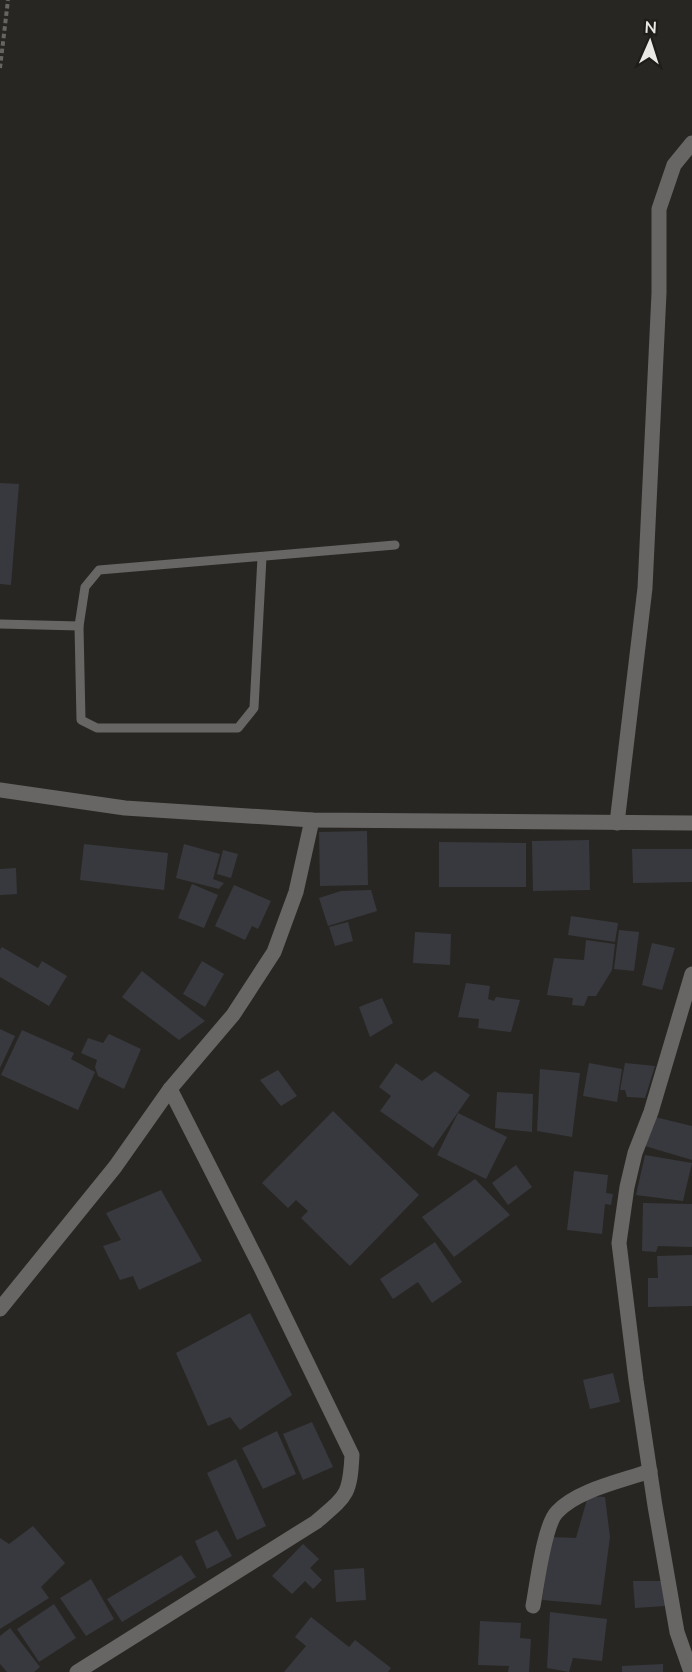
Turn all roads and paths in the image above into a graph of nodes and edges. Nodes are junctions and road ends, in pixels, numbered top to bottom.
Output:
1 (8, 0) edge
2 (0, 68) edge
3 (692, 143) edge
4 (395, 545) dead end
5 (262, 557) junction
6 (0, 624) edge
7 (79, 626) junction
8 (0, 790) edge
9 (312, 820) junction
10 (617, 823) junction
11 (692, 823) edge
12 (692, 974) edge
13 (170, 1089) junction
14 (0, 1309) edge
15 (650, 1471) junction
16 (533, 1606) dead end
17 (77, 1672) edge
18 (692, 1672) edge

1 - 2 path
3 - 10 street
4 - 5 lane
5 - 7 lane
5 - 7 lane
6 - 7 lane
8 - 9 street
9 - 10 street
9 - 13 street
10 - 11 street
12 - 15 street
13 - 14 street
13 - 17 street
15 - 16 street
15 - 18 street

